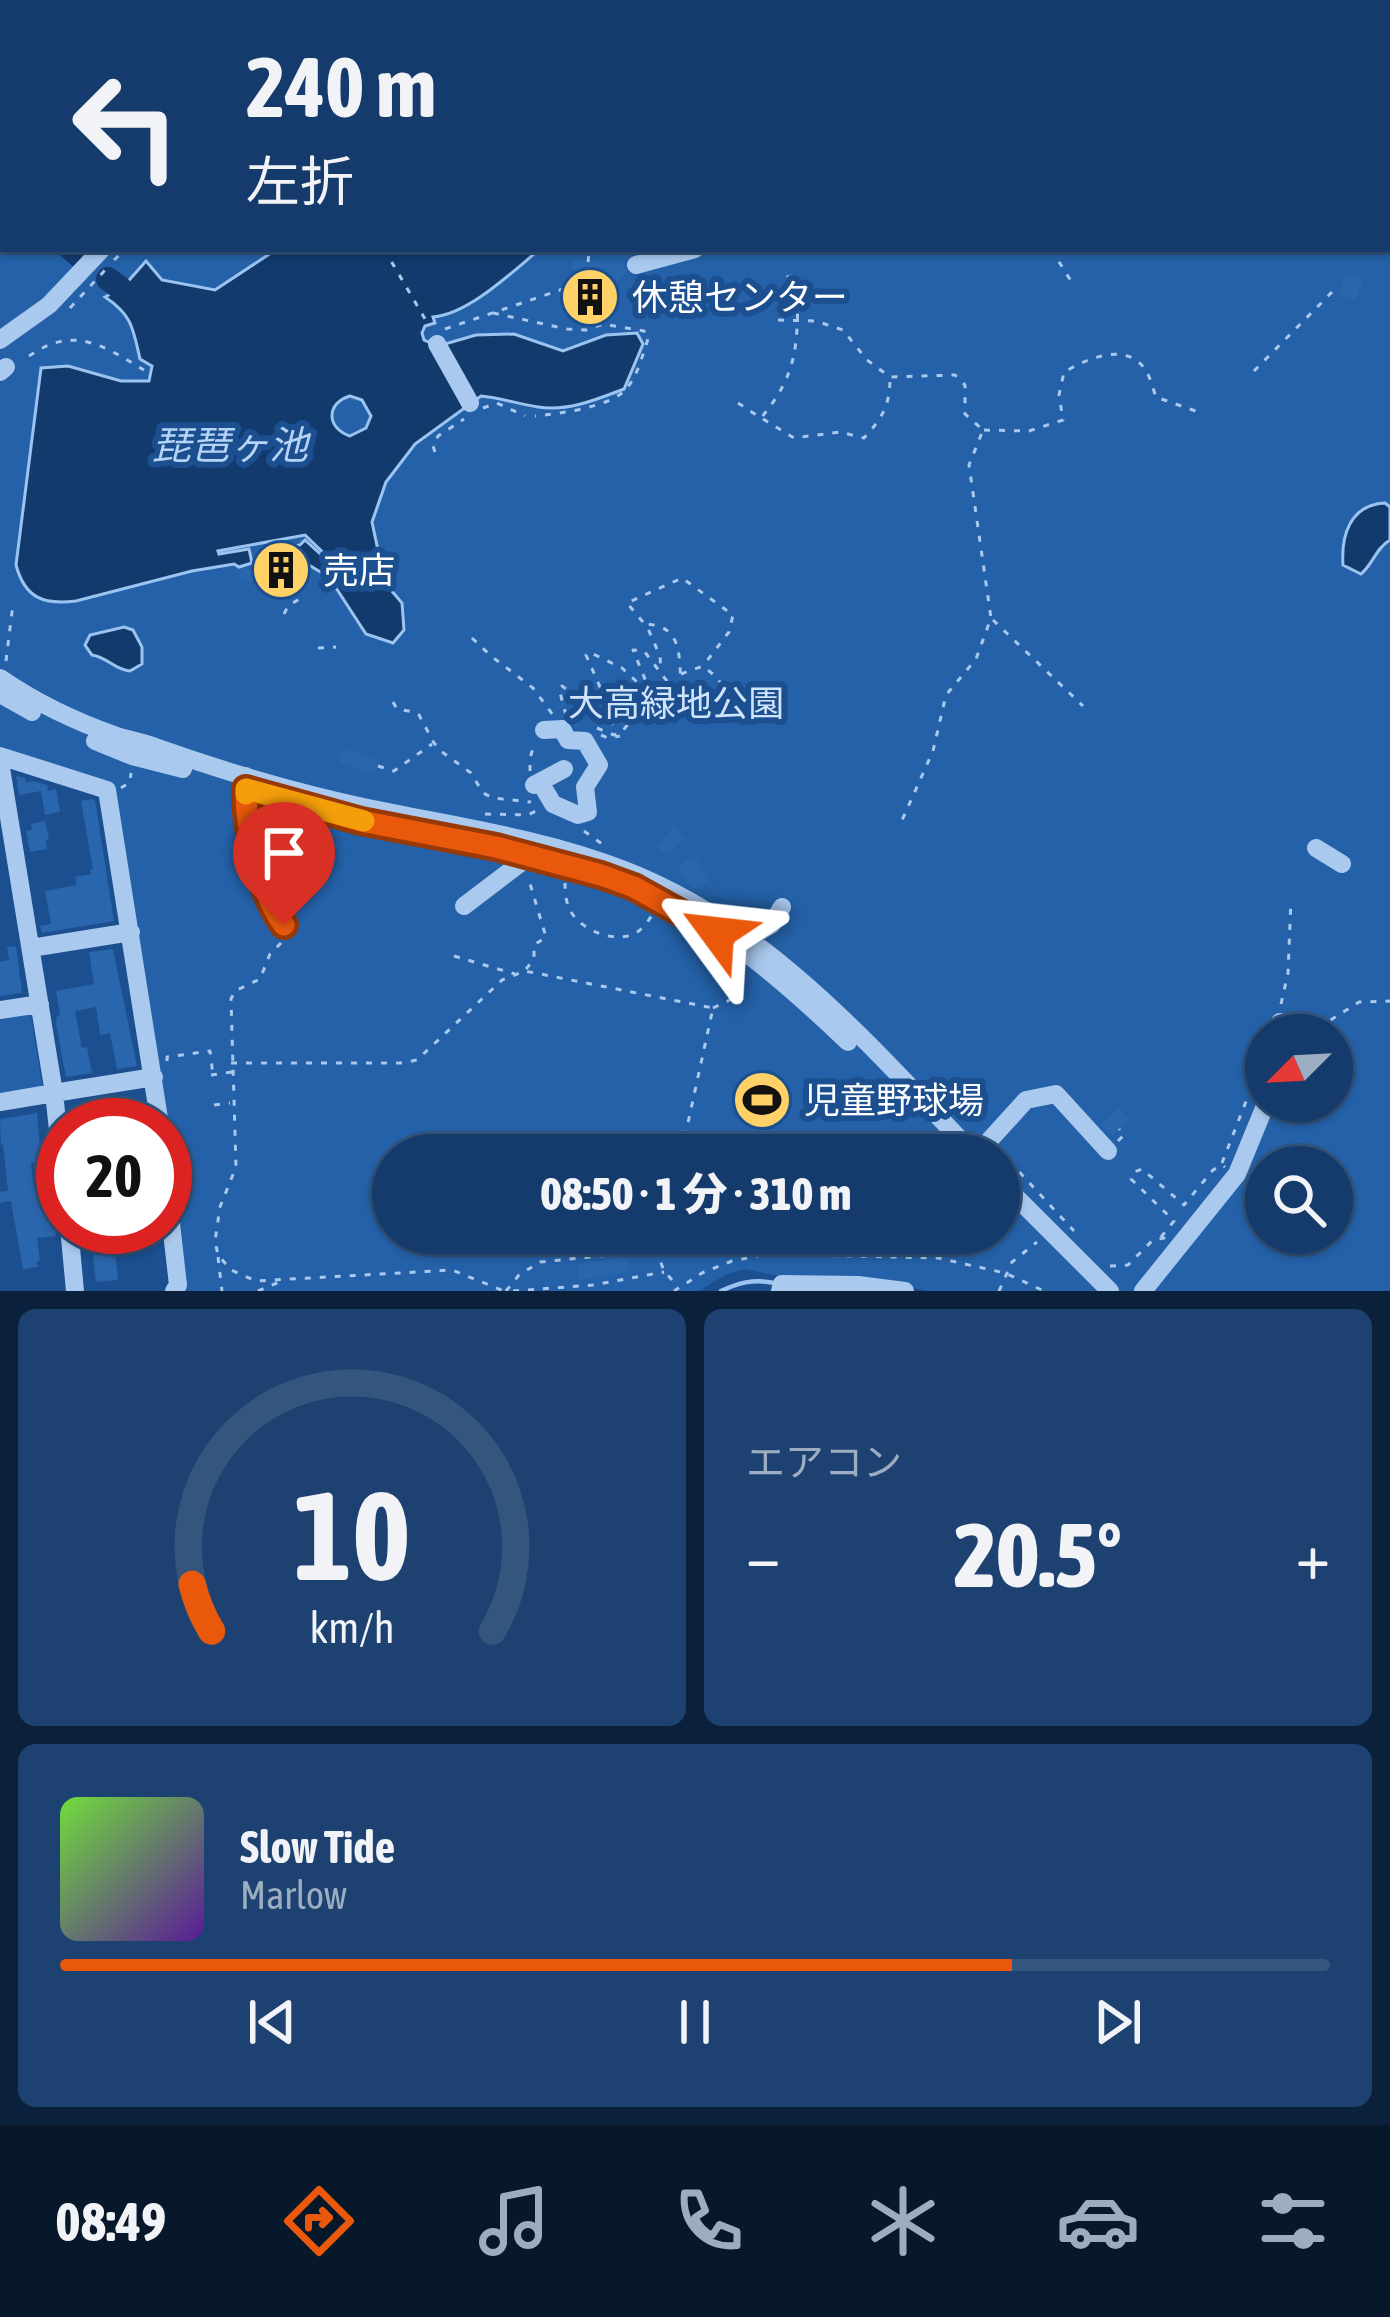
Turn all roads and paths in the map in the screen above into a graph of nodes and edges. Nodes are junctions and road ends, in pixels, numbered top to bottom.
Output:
1 (99, 252) edge
2 (386, 252) edge
3 (591, 252) edge
4 (684, 252) edge
5 (1053, 252) edge
6 (588, 262) dead end
7 (636, 265) dead end
8 (779, 278) dead end
9 (1071, 280) dead end
10 (578, 284) dead end
11 (1333, 291) dead end
12 (493, 313) junction
13 (778, 320) dead end
14 (797, 320) junction
15 (428, 324) dead end
16 (440, 336) joint
17 (0, 340) edge
18 (29, 356) dead end
19 (143, 370) dead end
20 (1254, 370) dead end
21 (890, 377) junction
22 (739, 403) dead end
23 (470, 404) dead end
24 (1201, 413) dead end
25 (525, 416) dead end
26 (535, 416) dead end
27 (761, 418) junction
28 (982, 430) junction
29 (435, 452) dead end
30 (306, 595) dead end
31 (13, 604) dead end
32 (284, 614) dead end
33 (991, 618) junction
34 (646, 624) junction
35 (472, 638) dead end
36 (336, 647) dead end
37 (318, 648) dead end
38 (703, 667) junction
39 (660, 673) junction
40 (680, 674) junction
41 (1, 684) edge
42 (670, 685) junction
43 (749, 694) dead end
44 (652, 697) junction
45 (393, 702) dead end
46 (1083, 706) dead end
47 (666, 709) dead end
48 (585, 726) dead end
49 (596, 728) dead end
50 (544, 730) joint
51 (434, 743) junction
52 (160, 752) junction
53 (0, 759) edge
54 (378, 766) dead end
55 (131, 767) dead end
56 (564, 769) dead end
57 (246, 779) junction
58 (537, 784) junction
59 (114, 792) dead end
60 (4, 818) edge
61 (578, 826) dead end
62 (899, 826) dead end
63 (460, 827) junction
64 (1316, 848) dead end
65 (1342, 864) dead end
66 (529, 865) junction
67 (565, 870) dead end
68 (584, 876) dead end
69 (621, 879) junction
70 (1291, 900) dead end
71 (464, 905) dead end
72 (782, 907) dead end
73 (656, 908) dead end
74 (130, 932) junction
75 (282, 934) joint
76 (748, 938) junction
77 (31, 948) junction
78 (454, 956) dead end
79 (744, 961) dead end
80 (525, 971) junction
81 (517, 974) junction
82 (1390, 1001) edge
83 (40, 1004) junction
84 (713, 1008) junction
85 (0, 1010) edge
86 (1279, 1014) edge
87 (1340, 1014) edge
88 (232, 1063) junction
89 (232, 1072) junction
90 (160, 1076) junction
91 (54, 1093) junction
92 (55, 1098) edge
93 (160, 1098) edge
94 (0, 1102) edge
95 (1245, 1102) edge
96 (233, 1103) junction
97 (214, 1105) dead end
98 (1258, 1122) edge
99 (686, 1134) edge
100 (938, 1134) edge
101 (963, 1134) edge
102 (995, 1134) edge
103 (1108, 1150) dead end
104 (1020, 1185) edge
105 (1020, 1205) edge
106 (1020, 1206) edge
107 (1078, 1235) dead end
108 (1041, 1238) junction
109 (1160, 1238) junction
110 (1168, 1242) dead end
111 (71, 1254) edge
112 (174, 1254) edge
113 (619, 1254) edge
114 (659, 1254) edge
115 (766, 1254) joint
116 (218, 1255) junction
117 (1108, 1267) dead end
118 (664, 1272) junction
119 (1005, 1273) junction
120 (287, 1279) junction
121 (676, 1289) edge
122 (880, 1289) edge
123 (76, 1291) edge
124 (174, 1291) edge
125 (222, 1291) edge
126 (258, 1291) edge
127 (508, 1291) edge
128 (780, 1291) edge
129 (905, 1291) edge
130 (999, 1291) edge
131 (1045, 1291) edge
132 (1108, 1291) edge
133 (1143, 1291) edge

1 - 17 street
2 - 15 path
3 - 6 path
4 - 7 street
5 - 9 path
8 - 14 path
10 - 12 path
11 - 20 path
12 - 16 path
12 - 26 path
13 - 14 path
14 - 21 path
14 - 27 path
16 - 23 street
18 - 19 path
21 - 27 path
21 - 28 path
22 - 27 path
24 - 28 path
25 - 29 path
28 - 33 path
30 - 32 path
31 - 41 path
33 - 46 path
33 - 62 path
34 - 38 path
34 - 39 path
34 - 40 path
35 - 44 path
36 - 37 path
38 - 40 path
38 - 43 path
39 - 42 path
39 - 44 path
40 - 42 path
41 - 52 street
41 - 52 street
42 - 44 path
44 - 49 path
45 - 51 path
47 - 48 path
50 - 58 path
50 - 58 street
51 - 54 path
51 - 63 path
52 - 57 street
53 - 60 street
53 - 74 street
55 - 59 path
56 - 58 street
57 - 63 street
57 - 66 street
57 - 75 street
60 - 77 street
61 - 69 path
63 - 69 street
64 - 65 street
66 - 71 street
66 - 80 path
66 - 100 street
67 - 73 path
68 - 69 path
69 - 76 street
70 - 86 path
72 - 76 street
74 - 77 street
74 - 90 street
75 - 88 path
76 - 101 street
77 - 83 street
78 - 81 path
79 - 84 path
80 - 81 path
80 - 84 path
81 - 88 path
82 - 87 path
83 - 85 street
83 - 91 street
84 - 99 path
88 - 89 path
89 - 90 path
89 - 96 path
90 - 91 street
90 - 93 street
91 - 92 street
91 - 94 street
95 - 109 path
96 - 97 path
96 - 116 path
98 - 133 street
102 - 103 street
104 - 107 path
105 - 132 street
106 - 108 street
108 - 119 path
108 - 132 street
109 - 110 path
109 - 117 path
111 - 123 street
112 - 124 street
113 - 127 path
114 - 118 path
115 - 119 path
115 - 121 path
116 - 120 path
116 - 125 path
118 - 121 path
118 - 127 path
119 - 130 path
119 - 131 path
120 - 126 path
120 - 127 path
122 - 128 street
122 - 129 street

